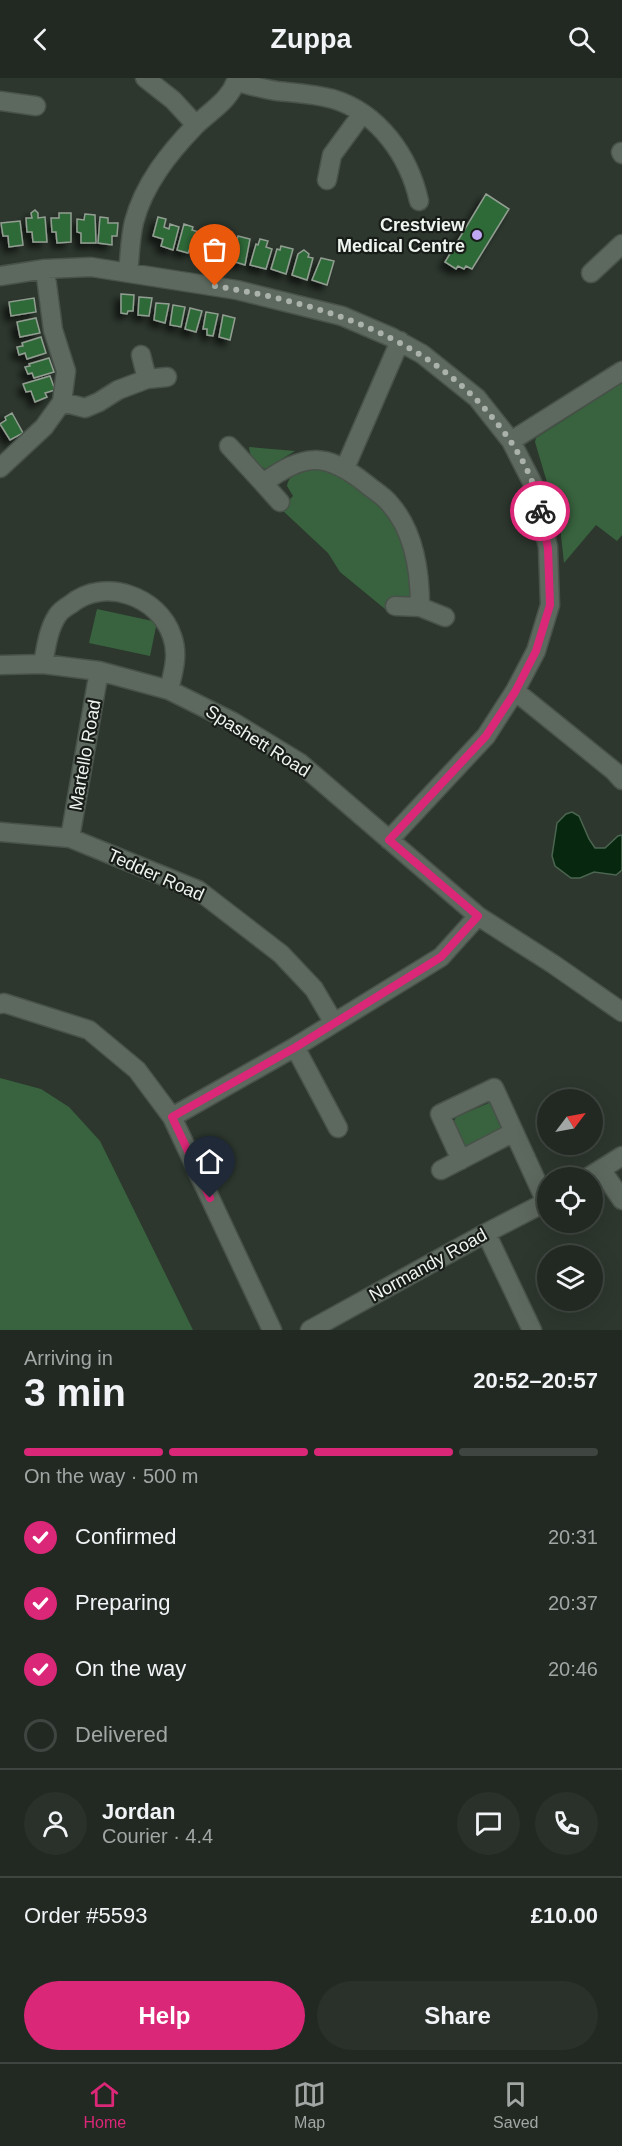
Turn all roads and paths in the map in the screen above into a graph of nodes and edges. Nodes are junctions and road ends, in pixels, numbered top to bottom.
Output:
1 (145, 78) edge
2 (237, 80) edge
3 (0, 101) edge
4 (36, 106) dead end
5 (362, 114) junction
6 (196, 125) junction
7 (325, 184) dead end
8 (419, 201) dead end
9 (622, 244) edge
10 (45, 269) junction
11 (128, 272) junction
12 (591, 273) dead end
13 (0, 276) edge
14 (400, 341) junction
15 (141, 356) dead end
16 (622, 370) edge
17 (166, 377) dead end
18 (147, 379) junction
19 (62, 402) junction
20 (512, 441) junction
21 (229, 446) dead end
22 (0, 468) edge
23 (345, 468) junction
24 (263, 483) junction
25 (280, 502) dead end
26 (395, 606) dead end
27 (420, 608) junction
28 (445, 617) dead end
29 (43, 664) junction
30 (0, 665) edge
31 (99, 671) junction
32 (169, 690) junction
33 (515, 692) junction
34 (619, 771) edge
35 (0, 832) edge
36 (70, 838) junction
37 (389, 840) junction
38 (478, 916) junction
39 (0, 1004) edge
40 (622, 1012) edge
41 (334, 1023) junction
42 (296, 1047) junction
43 (172, 1117) junction
44 (338, 1128) dead end
45 (514, 1132) junction
46 (622, 1156) edge
47 (461, 1160) junction
48 (603, 1168) edge
49 (441, 1170) dead end
50 (537, 1181) edge
51 (603, 1182) edge
52 (622, 1200) edge
53 (537, 1207) edge
54 (486, 1233) junction
55 (272, 1330) edge
56 (310, 1330) edge
57 (532, 1330) edge

1 - 6 street
2 - 5 street
2 - 6 street
3 - 4 street
5 - 7 street
5 - 8 street
6 - 11 street
9 - 12 street
10 - 11 street
10 - 13 street
10 - 19 street
11 - 14 street
14 - 20 street
14 - 23 street
15 - 18 street
16 - 20 street
17 - 18 street
18 - 19 street
19 - 22 street
20 - 33 street
21 - 24 street
23 - 24 street
23 - 27 street
24 - 25 street
26 - 27 street
27 - 28 street
29 - 30 street, Spashett Road
29 - 31 street, Spashett Road
29 - 32 street
31 - 32 street, Spashett Road
31 - 36 street, Martello Road
32 - 37 street, Spashett Road
33 - 34 street
33 - 37 street
35 - 36 street, Tedder Road
36 - 41 street, Tedder Road
37 - 38 street, Spashett Road
38 - 40 street, Spashett Road
38 - 41 street
39 - 43 street
41 - 42 street
42 - 43 street
42 - 44 street
43 - 55 street
45 - 47 street
45 - 47 street
45 - 50 street
46 - 48 street
47 - 49 street
51 - 52 street
53 - 54 street, Normandy Road
54 - 56 street, Normandy Road
54 - 57 street

